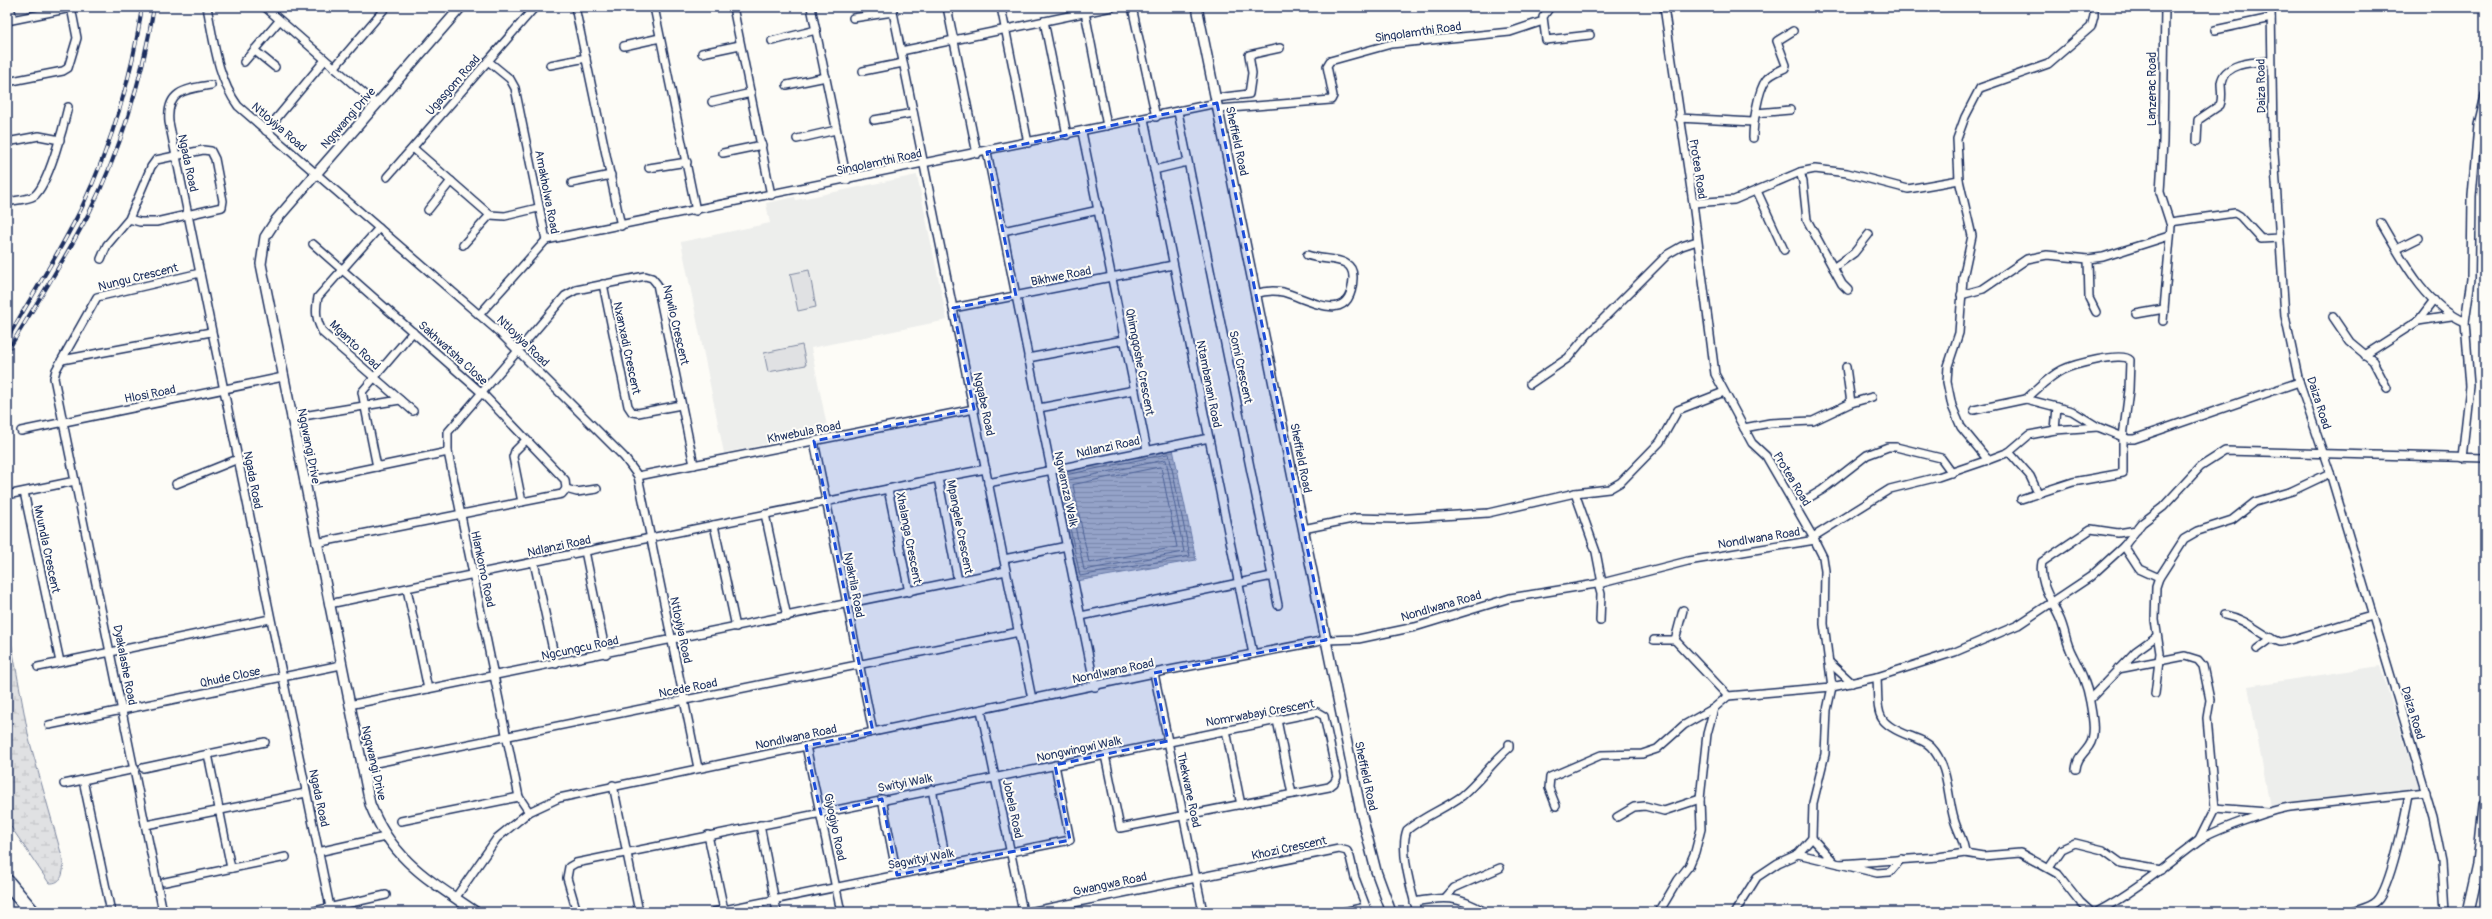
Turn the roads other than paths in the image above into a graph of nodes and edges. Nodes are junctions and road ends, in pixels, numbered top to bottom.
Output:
1 (10, 7) edge
2 (71, 7) edge
3 (206, 7) edge
4 (265, 7) edge
5 (385, 7) edge
6 (462, 7) edge
7 (536, 7) edge
8 (575, 7) edge
9 (654, 7) edge
10 (733, 7) edge
11 (811, 7) edge
12 (946, 7) edge
13 (1001, 7) edge
14 (1112, 7) edge
15 (1132, 7) edge
16 (1197, 7) edge
17 (1550, 7) edge
18 (1664, 7) edge
19 (2094, 7) edge
20 (2165, 7) edge
21 (2271, 7) edge
22 (892, 9) edge
23 (1084, 10) edge
24 (853, 18) dead end
25 (2271, 18) junction
26 (10, 20) edge
27 (279, 21) junction
28 (1044, 21) junction
29 (1543, 21) junction
30 (1005, 29) junction
31 (816, 30) junction
32 (2215, 30) dead end
33 (1793, 32) dead end
34 (1590, 35) dead end
35 (660, 38) junction
36 (953, 39) junction
37 (772, 41) dead end
38 (740, 45) junction
39 (624, 46) dead end
40 (1280, 48) dead end
41 (254, 50) junction
42 (901, 51) junction
43 (702, 53) dead end
44 (586, 58) junction
45 (325, 60) junction
46 (488, 61) junction
47 (2271, 61) junction
48 (244, 62) dead end
49 (903, 63) junction
50 (550, 66) dead end
51 (275, 67) dead end
52 (334, 68) junction
53 (863, 71) dead end
54 (826, 77) junction
55 (7, 82) edge
56 (211, 85) dead end
57 (787, 86) dead end
58 (750, 94) junction
59 (2485, 96) edge
60 (712, 102) dead end
61 (1217, 103) junction
62 (376, 104) junction
63 (68, 107) dead end
64 (1790, 110) dead end
65 (1178, 112) junction
66 (913, 113) junction
67 (1756, 113) junction
68 (1156, 117) junction
69 (1679, 118) junction
70 (1144, 119) junction
71 (874, 120) dead end
72 (1753, 122) junction
73 (1107, 126) junction
74 (836, 130) junction
75 (266, 131) junction
76 (1082, 132) junction
77 (1067, 135) junction
78 (1753, 138) dead end
79 (797, 139) dead end
80 (60, 140) junction
81 (2197, 141) dead end
82 (7, 142) edge
83 (1028, 143) junction
84 (762, 145) junction
85 (413, 148) junction
86 (987, 152) junction
87 (723, 153) dead end
88 (978, 154) junction
89 (175, 156) junction
90 (687, 162) junction
91 (1188, 162) junction
92 (924, 164) junction
93 (649, 168) dead end
94 (1154, 170) junction
95 (1800, 172) junction
96 (316, 174) junction
97 (611, 175) junction
98 (387, 177) dead end
99 (847, 180) junction
100 (1959, 180) junction
101 (452, 181) junction
102 (572, 183) dead end
103 (1757, 191) junction
104 (771, 195) junction
105 (7, 202) edge
106 (1693, 202) junction
107 (538, 208) junction
108 (428, 210) dead end
109 (1099, 210) junction
110 (696, 211) junction
111 (490, 215) junction
112 (189, 216) junction
113 (129, 218) junction
114 (2170, 222) junction
115 (2381, 223) dead end
116 (621, 226) junction
117 (379, 228) junction
118 (1003, 231) junction
119 (1869, 234) dead end
120 (2169, 236) junction
121 (2279, 238) junction
122 (2419, 238) dead end
123 (546, 240) junction
124 (1697, 241) junction
125 (313, 244) dead end
126 (463, 245) dead end
127 (2396, 249) junction
128 (1784, 250) dead end
129 (1307, 255) dead end
130 (101, 259) dead end
131 (2088, 259) junction
132 (1174, 266) junction
133 (1833, 268) junction
134 (343, 269) junction
135 (200, 273) junction
136 (1113, 277) junction
137 (603, 284) junction
138 (1848, 290) dead end
139 (1256, 294) junction
140 (1961, 295) junction
141 (1016, 296) junction
142 (2434, 300) junction
143 (953, 308) junction
144 (2164, 309) junction
145 (2096, 312) dead end
146 (2136, 314) dead end
147 (479, 315) junction
148 (2451, 316) junction
149 (2333, 317) dead end
150 (2163, 321) dead end
151 (2418, 321) junction
152 (2465, 322) junction
153 (211, 332) junction
154 (413, 332) junction
155 (1124, 340) junction
156 (519, 351) junction
157 (2365, 355) junction
158 (1028, 358) junction
159 (62, 360) junction
160 (1846, 367) dead end
161 (283, 377) junction
162 (372, 377) junction
163 (2299, 382) junction
164 (1530, 384) dead end
165 (2387, 388) dead end
166 (222, 390) junction
167 (1135, 390) junction
168 (1724, 392) junction
169 (483, 394) junction
170 (1872, 397) dead end
171 (2026, 399) junction
172 (400, 400) junction
173 (1851, 403) junction
174 (682, 404) junction
175 (364, 406) junction
176 (2057, 407) junction
177 (1038, 408) junction
178 (974, 409) junction
179 (1974, 410) dead end
180 (413, 411) dead end
181 (291, 418) junction
182 (63, 422) junction
183 (2098, 427) junction
184 (1744, 428) junction
185 (2055, 430) junction
186 (21, 431) dead end
187 (2123, 437) junction
188 (1209, 438) junction
189 (526, 440) junction
190 (814, 441) junction
191 (1147, 450) junction
192 (448, 452) junction
193 (2009, 452) junction
194 (2324, 454) junction
195 (2462, 458) junction
196 (2485, 458) edge
197 (238, 459) junction
198 (1988, 460) junction
199 (694, 465) junction
200 (377, 467) junction
201 (986, 469) junction
202 (1051, 470) junction
203 (1952, 473) junction
204 (2330, 473) junction
205 (638, 476) junction
206 (938, 478) junction
207 (75, 481) junction
208 (304, 482) junction
209 (988, 483) junction
210 (176, 484) dead end
211 (566, 489) junction
212 (597, 489) dead end
213 (888, 489) junction
214 (24, 492) junction
215 (1575, 493) junction
216 (2038, 493) junction
217 (7, 495) edge
218 (2021, 499) dead end
219 (522, 502) junction
220 (826, 502) junction
221 (1795, 506) junction
222 (460, 514) junction
223 (765, 514) junction
224 (714, 525) junction
225 (1303, 529) junction
226 (2137, 530) junction
227 (1814, 538) junction
228 (650, 539) junction
229 (316, 543) junction
230 (1067, 546) junction
231 (2124, 546) junction
232 (585, 551) junction
233 (1004, 559) junction
234 (534, 562) junction
235 (1006, 571) junction
236 (473, 575) junction
237 (1272, 576) junction
238 (2159, 578) junction
239 (958, 581) junction
240 (1600, 583) junction
241 (1238, 584) junction
242 (407, 589) junction
243 (909, 592) junction
244 (2052, 602) junction
245 (329, 604) junction
246 (847, 605) junction
247 (1278, 605) dead end
248 (1683, 610) dead end
249 (1081, 616) junction
250 (2225, 616) dead end
251 (2372, 616) junction
252 (787, 617) junction
253 (270, 619) junction
254 (1600, 621) dead end
255 (736, 628) junction
256 (1019, 632) junction
257 (2157, 636) junction
258 (2272, 638) junction
259 (671, 639) junction
260 (1326, 640) junction
261 (1654, 640) dead end
262 (1675, 640) junction
263 (2257, 649) dead end
264 (111, 652) junction
265 (606, 654) junction
266 (1253, 654) junction
267 (2159, 661) junction
268 (60, 662) junction
269 (1829, 662) junction
270 (556, 664) junction
271 (859, 664) junction
272 (341, 665) junction
273 (38, 667) dead end
274 (2118, 669) junction
275 (1154, 673) junction
276 (494, 676) junction
277 (283, 677) junction
278 (1877, 678) junction
279 (1852, 683) junction
280 (1095, 687) junction
281 (1832, 687) junction
282 (428, 689) junction
283 (2155, 694) dead end
284 (1728, 696) junction
285 (2090, 699) junction
286 (684, 700) junction
287 (1032, 700) junction
288 (349, 705) junction
289 (1714, 708) junction
290 (123, 710) junction
291 (981, 710) junction
292 (1277, 720) junction
293 (49, 725) dead end
294 (1226, 730) junction
295 (873, 732) junction
296 (506, 736) junction
297 (1168, 741) junction
298 (265, 742) dead end
299 (1509, 744) dead end
300 (806, 746) junction
301 (208, 754) junction
302 (1105, 755) junction
303 (1055, 765) junction
304 (361, 766) junction
305 (143, 768) dead end
306 (698, 768) junction
307 (135, 769) junction
308 (2076, 769) dead end
309 (995, 777) junction
310 (83, 780) junction
311 (64, 784) dead end
312 (613, 785) junction
313 (932, 789) junction
314 (2426, 792) junction
315 (306, 793) junction
316 (1292, 794) junction
317 (2408, 794) junction
318 (519, 797) junction
319 (882, 799) junction
320 (1700, 799) junction
321 (1241, 805) junction
322 (1556, 806) dead end
323 (2485, 806) edge
324 (2215, 808) junction
325 (219, 811) junction
326 (529, 812) junction
327 (2269, 812) junction
328 (821, 814) junction
329 (1183, 817) junction
330 (1617, 817) dead end
331 (401, 821) dead end
332 (146, 825) junction
333 (760, 825) junction
334 (708, 835) junction
335 (385, 837) junction
336 (1812, 838) junction
337 (2199, 840) junction
338 (318, 852) junction
339 (627, 852) junction
340 (1010, 852) junction
341 (1965, 853) junction
342 (1798, 854) junction
343 (286, 857) dead end
344 (1901, 859) junction
345 (1837, 863) junction
346 (948, 865) junction
347 (231, 868) junction
348 (1500, 868) dead end
349 (2049, 868) junction
350 (2161, 870) junction
351 (897, 875) junction
352 (1196, 878) junction
353 (7, 882) edge
354 (165, 882) dead end
355 (836, 887) junction
356 (386, 896) dead end
357 (456, 897) junction
358 (1446, 897) junction
359 (774, 899) junction
360 (1414, 902) junction
361 (330, 910) edge
362 (724, 910) junction
363 (1367, 910) edge
364 (32, 912) edge
365 (111, 912) edge
366 (163, 912) edge
367 (310, 912) edge
368 (476, 912) edge
369 (577, 912) edge
370 (639, 912) edge
371 (714, 912) edge
372 (777, 912) edge
373 (841, 912) edge
374 (1022, 912) edge
375 (1029, 912) edge
376 (1203, 912) edge
377 (1343, 912) edge
378 (1391, 912) edge
379 (1417, 912) edge
380 (1484, 912) edge
381 (1659, 912) edge
382 (1735, 912) edge
383 (2091, 912) edge
384 (2097, 912) edge
385 (2352, 912) edge
386 (2445, 912) edge
387 (2468, 912) edge

1 - 26 street
2 - 26 street
2 - 55 street
3 - 75 street, Ntloyiya Road
4 - 27 street
5 - 52 street
6 - 62 street, Ngqwangi Drive
7 - 46 street, Ugasgom Road
8 - 44 street
9 - 35 street
10 - 38 street
11 - 31 street
12 - 36 street
13 - 30 street
14 - 23 street
15 - 68 street
16 - 61 street, Sheffield Road
17 - 29 street
18 - 69 street, Protea Road
19 - 100 street
20 - 114 street, Lanzerac Road
21 - 25 street, Daiza Road
22 - 24 street, Ngqabe Road
22 - 42 street, Ngqabe Road
23 - 28 street
23 - 73 street
25 - 32 street
25 - 47 street, Daiza Road
27 - 41 street
27 - 45 street
28 - 30 street
28 - 77 street
29 - 34 street
29 - 61 street, Sinqolamthi Road
30 - 36 street
30 - 83 street
31 - 37 street
31 - 54 street
33 - 67 street
35 - 39 street
35 - 90 street
36 - 42 street
36 - 88 street
38 - 43 street
38 - 58 street
40 - 61 street
41 - 48 street
41 - 51 street
42 - 49 street, Ngqabe Road
44 - 50 street
44 - 97 street
45 - 52 street
45 - 75 street
46 - 85 street, Ugasgom Road
46 - 107 street, Amakholwa Road
47 - 81 street
47 - 121 street, Daiza Road
49 - 53 street
49 - 66 street, Ngqabe Road
52 - 62 street
54 - 57 street
54 - 74 street
56 - 89 street, Ngada Road
58 - 60 street
58 - 84 street
59 - 152 street
61 - 65 street, Sinqolamthi Road
61 - 139 street, Sheffield Road
62 - 96 street, Ngqwangi Drive
63 - 80 street
64 - 67 street
65 - 68 street, Sinqolamthi Road
65 - 91 street, Somi Crescent
66 - 71 street
66 - 92 street, Ngqabe Road
67 - 72 street
68 - 70 street, Sinqolamthi Road
69 - 72 street
69 - 106 street, Protea Road
70 - 73 street, Sinqolamthi Road
70 - 94 street, Ntambanani Road
72 - 78 street
73 - 76 street, Sinqolamthi Road
74 - 79 street
74 - 99 street
75 - 96 street, Ntloyiya Road
76 - 77 street, Sinqolamthi Road
76 - 109 street, Qhimgqoshe Crescent
77 - 83 street, Sinqolamthi Road
80 - 82 street
80 - 105 street
83 - 86 street, Sinqolamthi Road
84 - 87 street
84 - 104 street
85 - 98 street, Ugasgom Road
85 - 101 street
86 - 88 street, Sinqolamthi Road
86 - 118 street, Ngwamza Walk
88 - 92 street, Sinqolamthi Road
89 - 112 street, Ngada Road
89 - 112 street
89 - 113 street
90 - 93 street
90 - 110 street
91 - 94 street
91 - 237 street, Somi Crescent
92 - 99 street, Sinqolamthi Road
92 - 143 street, Ngqabe Road
94 - 132 street, Ntambanani Road
95 - 100 street
95 - 103 street
95 - 133 street
96 - 117 street, Ntloyiya Road
96 - 161 street, Ngqwangi Drive
97 - 102 street
97 - 116 street
99 - 104 street, Sinqolamthi Road
100 - 140 street
101 - 108 street
101 - 111 street
103 - 106 street
103 - 128 street
104 - 110 street, Sinqolamthi Road
106 - 124 street, Protea Road
107 - 111 street
107 - 123 street, Amakholwa Road
109 - 118 street
109 - 136 street, Qhimgqoshe Crescent
110 - 116 street, Sinqolamthi Road
111 - 126 street
112 - 113 street
112 - 135 street, Ngada Road
113 - 130 street
114 - 120 street
114 - 121 street
115 - 127 street
116 - 123 street, Sinqolamthi Road
117 - 134 street, Mganto Road
117 - 147 street, Ntloyiya Road
118 - 141 street, Ngwamza Walk
119 - 133 street
120 - 131 street
120 - 144 street
121 - 163 street, Daiza Road
122 - 127 street
123 - 147 street, Amakholwa Road
124 - 164 street
124 - 168 street, Protea Road
125 - 134 street, Sakhwatsha Close
127 - 142 street
129 - 139 street
131 - 140 street
131 - 145 street
132 - 136 street, Bikhwe Road
132 - 188 street, Ntambanani Road
133 - 138 street
134 - 154 street, Sakhwatsha Close
134 - 162 street, Mganto Road
135 - 153 street, Ngada Road
135 - 159 street, Nungu Crescent
136 - 141 street, Bikhwe Road
136 - 155 street, Qhimgqoshe Crescent
137 - 156 street, Nqwilo Crescent
137 - 174 street, Nqwilo Crescent
137 - 174 street, Nxanxadi Crescent
139 - 225 street, Sheffield Road
140 - 198 street
141 - 143 street, Bikhwe Road
141 - 158 street, Ngwamza Walk
142 - 148 street
142 - 151 street
143 - 178 street, Ngqabe Road
144 - 146 street
144 - 150 street
147 - 156 street, Ntloyiya Road
148 - 151 street
148 - 152 street
149 - 157 street
151 - 157 street
152 - 195 street
153 - 159 street
153 - 166 street, Ngada Road
154 - 162 street
154 - 169 street, Sakhwatsha Close
155 - 158 street
155 - 167 street, Qhimgqoshe Crescent
156 - 169 street, Hlankomo Road
156 - 205 street, Ntloyiya Road
157 - 165 street
158 - 177 street, Ngwamza Walk
159 - 182 street, Nungu Crescent
160 - 173 street
161 - 166 street, Hlosi Road
161 - 181 street, Ngqwangi Drive
162 - 172 street, Mganto Road
162 - 175 street
163 - 187 street
163 - 194 street, Daiza Road
166 - 182 street, Hlosi Road
166 - 197 street, Ngada Road
167 - 177 street
167 - 191 street, Qhimgqoshe Crescent
168 - 184 street, Protea Road
168 - 215 street
169 - 189 street, Sakhwatsha Close
169 - 192 street, Hlankomo Road
170 - 173 street
171 - 176 street
171 - 179 street
171 - 187 street
172 - 175 street
172 - 180 street, Mganto Road
173 - 184 street
174 - 199 street, Nqwilo Crescent
175 - 181 street
175 - 200 street
176 - 183 street
176 - 185 street
177 - 202 street, Ngwamza Walk
178 - 190 street, Khwebula Road
178 - 201 street, Ngqabe Road
181 - 208 street, Ngqwangi Drive
182 - 186 street, Hlosi Road
182 - 207 street, Dyakalashe Road
183 - 185 street
183 - 187 street
184 - 221 street, Protea Road
185 - 193 street
187 - 216 street
188 - 191 street, Ndlanzi Road
188 - 241 street, Ntambanani Road
189 - 211 street, Sakhwatsha Close
189 - 219 street
190 - 199 street, Khwebula Road
190 - 220 street, Nyakrila Road
191 - 202 street, Ndlanzi Road
192 - 200 street
192 - 222 street, Hlankomo Road
193 - 198 street
193 - 216 street
194 - 195 street
194 - 204 street, Daiza Road
194 - 226 street
195 - 196 street
197 - 210 street
197 - 253 street, Ngada Road
198 - 203 street
199 - 205 street, Khwebula Road
200 - 208 street
201 - 206 street, Mpangele Crescent
201 - 209 street, Ngqabe Road
202 - 209 street, Ndlanzi Road
202 - 230 street, Ngwamza Walk
203 - 221 street
203 - 227 street
204 - 238 street
204 - 251 street, Daiza Road
205 - 228 street, Ntloyiya Road
206 - 213 street
206 - 239 street, Mpangele Crescent
207 - 214 street, Mvundla Crescent
207 - 264 street, Dyakalashe Road
208 - 229 street, Ngqwangi Drive
209 - 233 street, Ngqabe Road
211 - 212 street
211 - 219 street
213 - 220 street, Xhalanga Crescent
213 - 243 street, Xhalanga Crescent
214 - 217 street
214 - 268 street, Mvundla Crescent
215 - 225 street
215 - 240 street
216 - 218 street
219 - 222 street
220 - 223 street, Xhalanga Crescent
220 - 246 street, Nyakrila Road
221 - 227 street, Protea Road
222 - 229 street
222 - 236 street, Hlankomo Road
223 - 224 street, Xhalanga Crescent
223 - 252 street
224 - 228 street, Ndlanzi Road
224 - 255 street
225 - 260 street, Sheffield Road
226 - 231 street
226 - 244 street
227 - 240 street, Nondlwana Road
227 - 269 street, Protea Road
228 - 232 street, Ndlanzi Road
228 - 259 street, Ntloyiya Road
229 - 245 street, Ngqwangi Drive
230 - 233 street
230 - 249 street, Ngwamza Walk
231 - 238 street
231 - 244 street
232 - 234 street, Ndlanzi Road
232 - 265 street
233 - 235 street, Ngqabe Road
234 - 236 street, Ndlanzi Road
234 - 270 street
235 - 239 street, Mpangele Crescent
235 - 256 street, Ngqabe Road
236 - 242 street, Ndlanzi Road
236 - 276 street, Hlankomo Road
237 - 241 street
237 - 247 street, Somi Crescent
238 - 257 street
239 - 243 street
240 - 254 street
240 - 260 street, Nondlwana Road
241 - 249 street
241 - 266 street, Ntambanani Road
242 - 245 street, Ndlanzi Road
242 - 282 street
243 - 246 street, Xhalanga Crescent
244 - 278 street
244 - 285 street
245 - 272 street, Ngqwangi Drive
246 - 252 street, Xhalanga Crescent
246 - 271 street, Nyakrila Road
248 - 262 street
249 - 280 street, Ngwamza Walk
250 - 258 street
251 - 258 street
251 - 314 street, Daiza Road
252 - 255 street, Xhalanga Crescent
253 - 264 street
253 - 277 street, Ngada Road
255 - 259 street, Ngcungcu Road
256 - 271 street, Ncede Road
256 - 287 street, Ngqabe Road
257 - 267 street
257 - 274 street
258 - 263 street
259 - 265 street, Ngcungcu Road
259 - 286 street, Ntloyiya Road
260 - 266 street, Nondlwana Road
260 - 378 street, Sheffield Road
261 - 262 street
262 - 284 street
264 - 268 street
264 - 290 street, Dyakalashe Road
265 - 270 street, Ngcungcu Road
266 - 275 street, Nondlwana Road
267 - 274 street
267 - 283 street
267 - 324 street
268 - 273 street
269 - 279 street
269 - 281 street, Protea Road
270 - 276 street, Ngcungcu Road
271 - 286 street, Ncede Road
271 - 295 street, Nyakrila Road
272 - 277 street, Qhude Close
272 - 288 street, Ngqwangi Drive
274 - 285 street
275 - 280 street, Nondlwana Road
275 - 297 street, Thekwane Road
276 - 282 street, Ngcungcu Road
276 - 296 street, Hlankomo Road
277 - 290 street, Qhude Close
277 - 315 street, Ngada Road
278 - 279 street
278 - 341 street
279 - 281 street
280 - 287 street, Nondlwana Road
281 - 284 street
281 - 336 street, Protea Road
282 - 288 street, Ngcungcu Road
284 - 289 street
285 - 308 street
286 - 296 street, Ncede Road
286 - 306 street, Ntloyiya Road
287 - 291 street, Nondlwana Road
288 - 304 street, Ngqwangi Drive
289 - 320 street
289 - 322 street
290 - 293 street, Qhude Close
290 - 307 street, Dyakalashe Road
291 - 295 street, Nondlwana Road
291 - 309 street, Jobela Road
292 - 294 street, Nomrwabayi Crescent
292 - 316 street
292 - 316 street, Nomrwabayi Crescent
294 - 297 street, Nomrwabayi Crescent
294 - 321 street
295 - 300 street, Nondlwana Road
296 - 304 street, Ncede Road
296 - 318 street, Hlankomo Road
297 - 302 street, Nongwingwi Walk
297 - 329 street, Thekwane Road
298 - 301 street
299 - 360 street
300 - 306 street, Nondlwana Road
300 - 328 street, Giyogiyo Road
301 - 305 street
301 - 325 street
302 - 303 street, Nongwingwi Walk
302 - 329 street, Nomrwabayi Crescent
303 - 309 street, Nongwingwi Walk
303 - 340 street, Sagwityi Walk
304 - 335 street, Ngqwangi Drive
306 - 312 street, Nondlwana Road
307 - 310 street
307 - 332 street, Dyakalashe Road
309 - 313 street, Swityi Walk
309 - 340 street, Jobela Road
310 - 311 street
310 - 365 street
312 - 326 street, Nondlwana Road
312 - 339 street
313 - 319 street, Swityi Walk
313 - 346 street
314 - 317 street
314 - 386 street, Daiza Road
315 - 325 street
315 - 338 street, Ngada Road
316 - 321 street, Nomrwabayi Crescent
317 - 327 street
317 - 385 street
318 - 326 street, Hlankomo Road
318 - 331 street
319 - 328 street, Swityi Walk
319 - 351 street
320 - 330 street
320 - 381 street
321 - 329 street, Nomrwabayi Crescent
323 - 387 main road
324 - 327 street
324 - 337 street
325 - 332 street
325 - 347 street
326 - 357 street, Nondlwana Road
327 - 337 street
328 - 333 street, Swityi Walk
328 - 355 street, Giyogiyo Road
329 - 352 street, Thekwane Road
332 - 366 street, Dyakalashe Road
333 - 334 street, Swityi Walk
333 - 359 street
334 - 339 street, Swityi Walk
334 - 362 street
335 - 338 street
335 - 357 street, Ngqwangi Drive
336 - 342 street
336 - 345 street
337 - 350 street
338 - 361 street, Ngada Road
339 - 369 street, Swityi Walk
339 - 370 street
340 - 346 street, Sagwityi Walk
340 - 374 street, Jobela Road
341 - 344 street
341 - 349 street
342 - 345 street
342 - 382 street
343 - 347 street
344 - 345 street
344 - 345 street
346 - 351 street, Sagwityi Walk
347 - 354 street
348 - 358 street
349 - 350 street
349 - 383 street
350 - 384 street
351 - 355 street, Sagwityi Walk
352 - 363 street, Khozi Crescent
352 - 375 street, Gwangwa Road
352 - 376 street, Thekwane Road
353 - 364 highway
355 - 359 street, Sagwityi Walk
355 - 373 street, Giyogiyo Road
356 - 361 street
357 - 368 street, Ngqwangi Drive
358 - 360 street
358 - 380 street
359 - 362 street, Sagwityi Walk
359 - 372 street
360 - 379 street
361 - 367 street
362 - 371 street, Sagwityi Walk
363 - 377 street

